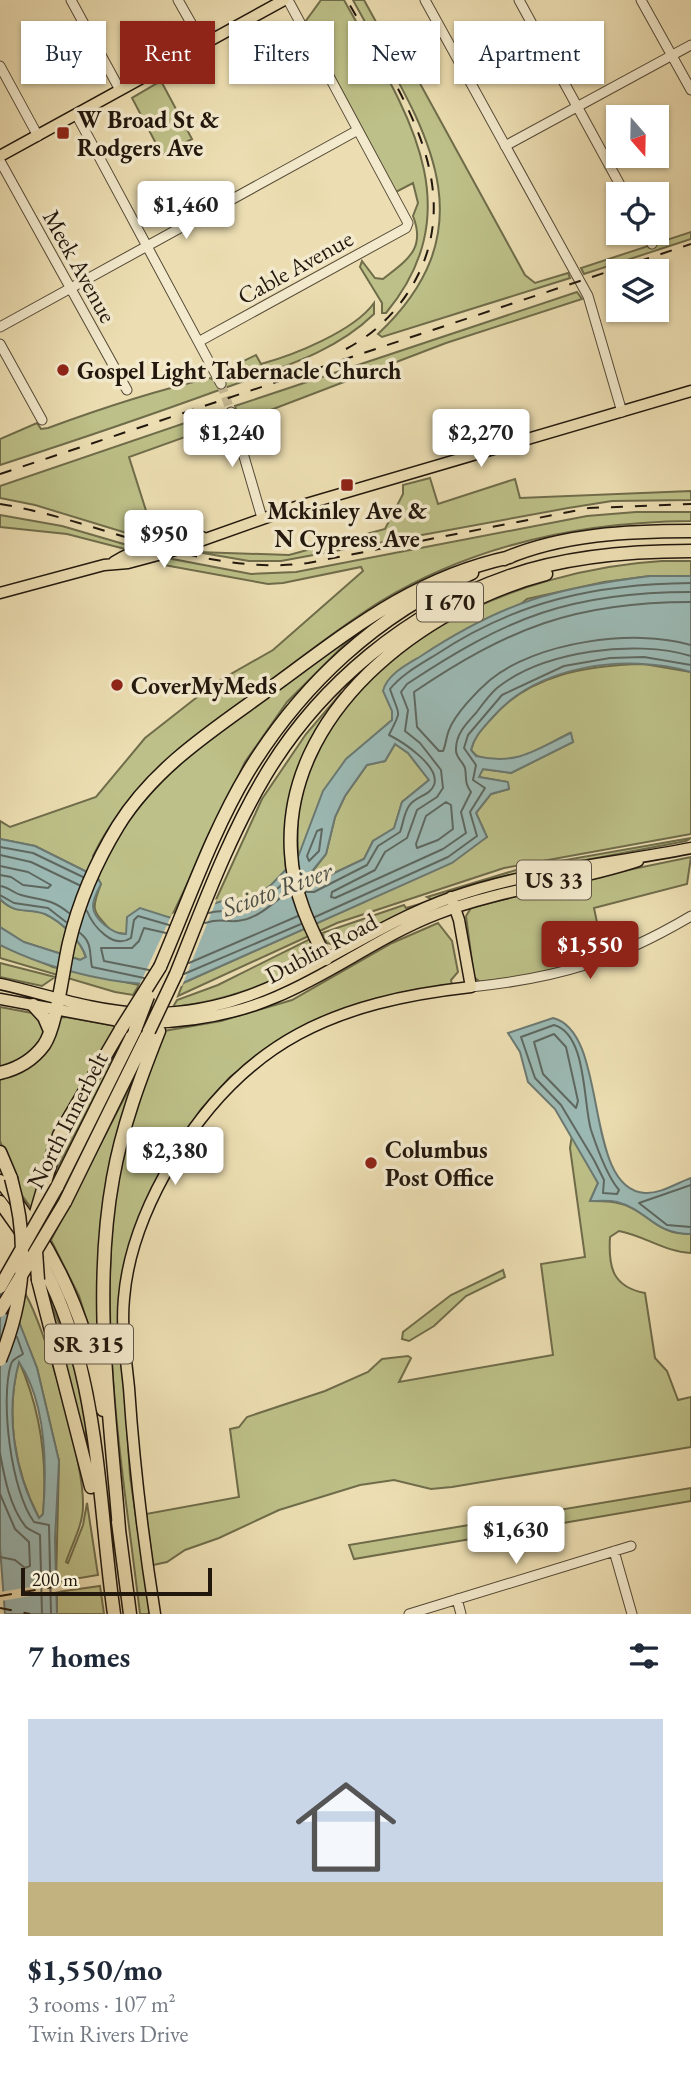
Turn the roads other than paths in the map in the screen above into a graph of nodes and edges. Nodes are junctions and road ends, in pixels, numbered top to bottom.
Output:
1 (71, 0) edge
2 (178, 0) edge
3 (286, 0) edge
4 (425, 0) edge
5 (519, 0) edge
6 (641, 0) edge
7 (190, 21) edge
8 (215, 38) edge
9 (691, 45) edge
10 (672, 55) junction
11 (0, 66) edge
12 (131, 84) edge
13 (120, 90) junction
14 (691, 90) edge
15 (578, 107) junction
16 (76, 114) junction
17 (358, 130) junction
18 (38, 136) junction
19 (505, 146) junction
20 (0, 158) edge
21 (619, 182) edge
22 (148, 246) junction
23 (71, 288) junction
24 (0, 327) edge
25 (200, 341) junction
26 (0, 344) edge
27 (221, 384) tunnel mouth
28 (127, 390) dead end
29 (691, 391) edge
30 (231, 412) tunnel mouth
31 (622, 412) junction
32 (42, 420) dead end
33 (262, 518) junction
34 (691, 531) edge
35 (691, 551) edge
36 (628, 553) junction
37 (510, 557) junction
38 (0, 593) edge
39 (691, 848) edge
40 (453, 902) junction
41 (691, 916) edge
42 (326, 959) junction
43 (160, 967) junction
44 (0, 984) edge
45 (471, 987) junction
46 (0, 999) edge
47 (55, 1004) junction
48 (33, 1005) junction
49 (190, 1021) junction
50 (154, 1031) junction
51 (50, 1032) junction
52 (0, 1073) edge
53 (0, 1152) edge
54 (6, 1180) edge
55 (0, 1202) edge
56 (0, 1287) edge
57 (0, 1311) edge
58 (0, 1360) edge
59 (118, 1529) junction
60 (632, 1546) dead end
61 (614, 1551) junction
62 (107, 1563) junction
63 (457, 1599) junction
64 (114, 1614) edge
65 (130, 1614) edge
66 (155, 1614) edge
67 (409, 1614) edge
68 (461, 1614) edge
69 (632, 1614) edge

1 - 13 street
2 - 7 street
3 - 8 main road
3 - 17 street
4 - 19 street
5 - 15 street
6 - 10 street
9 - 10 street
10 - 14 street
10 - 15 street
11 - 18 street
12 - 13 main road
13 - 16 main road
15 - 19 street
15 - 21 street
16 - 18 main road
16 - 22 street
17 - 22 street
17 - 25 street, Cable Avenue
18 - 20 main road
19 - 31 street
20 - 23 street, Meek Avenue
22 - 23 street
22 - 25 street
23 - 24 street
23 - 28 street, Meek Avenue
25 - 27 street
26 - 32 street
29 - 31 main road
30 - 33 street
31 - 33 main road
33 - 38 main road
34 - 37 highway, I 670
35 - 36 highway, I 670
36 - 42 highway
36 - 50 highway, I 670, bridge
37 - 43 highway, I 670
37 - 47 highway
39 - 40 main road, Dublin Road / US 33
40 - 42 main road, Dublin Road / US 33
40 - 45 main road
40 - 49 main road, Dublin Road / US 33
41 - 45 street
42 - 47 main road, Dublin Road / US 33
42 - 49 main road
43 - 56 highway, North Innerbelt / I 670, bridge
43 - 62 highway, bridge
44 - 47 main road, Dublin Road / US 33
45 - 66 main road
46 - 48 main road, Dublin Road / US 33
47 - 48 main road, Dublin Road / US 33
47 - 49 main road, Dublin Road / US 33
47 - 51 highway
48 - 51 highway
50 - 57 highway, North Innerbelt, bridge
50 - 59 highway
51 - 52 highway
53 - 54 highway
54 - 58 highway, bridge
54 - 59 highway, SR 315
55 - 62 highway, SR 315
59 - 65 highway, SR 315
60 - 61 street
61 - 63 street
61 - 69 street
62 - 64 highway, SR 315
63 - 67 street
63 - 68 street

